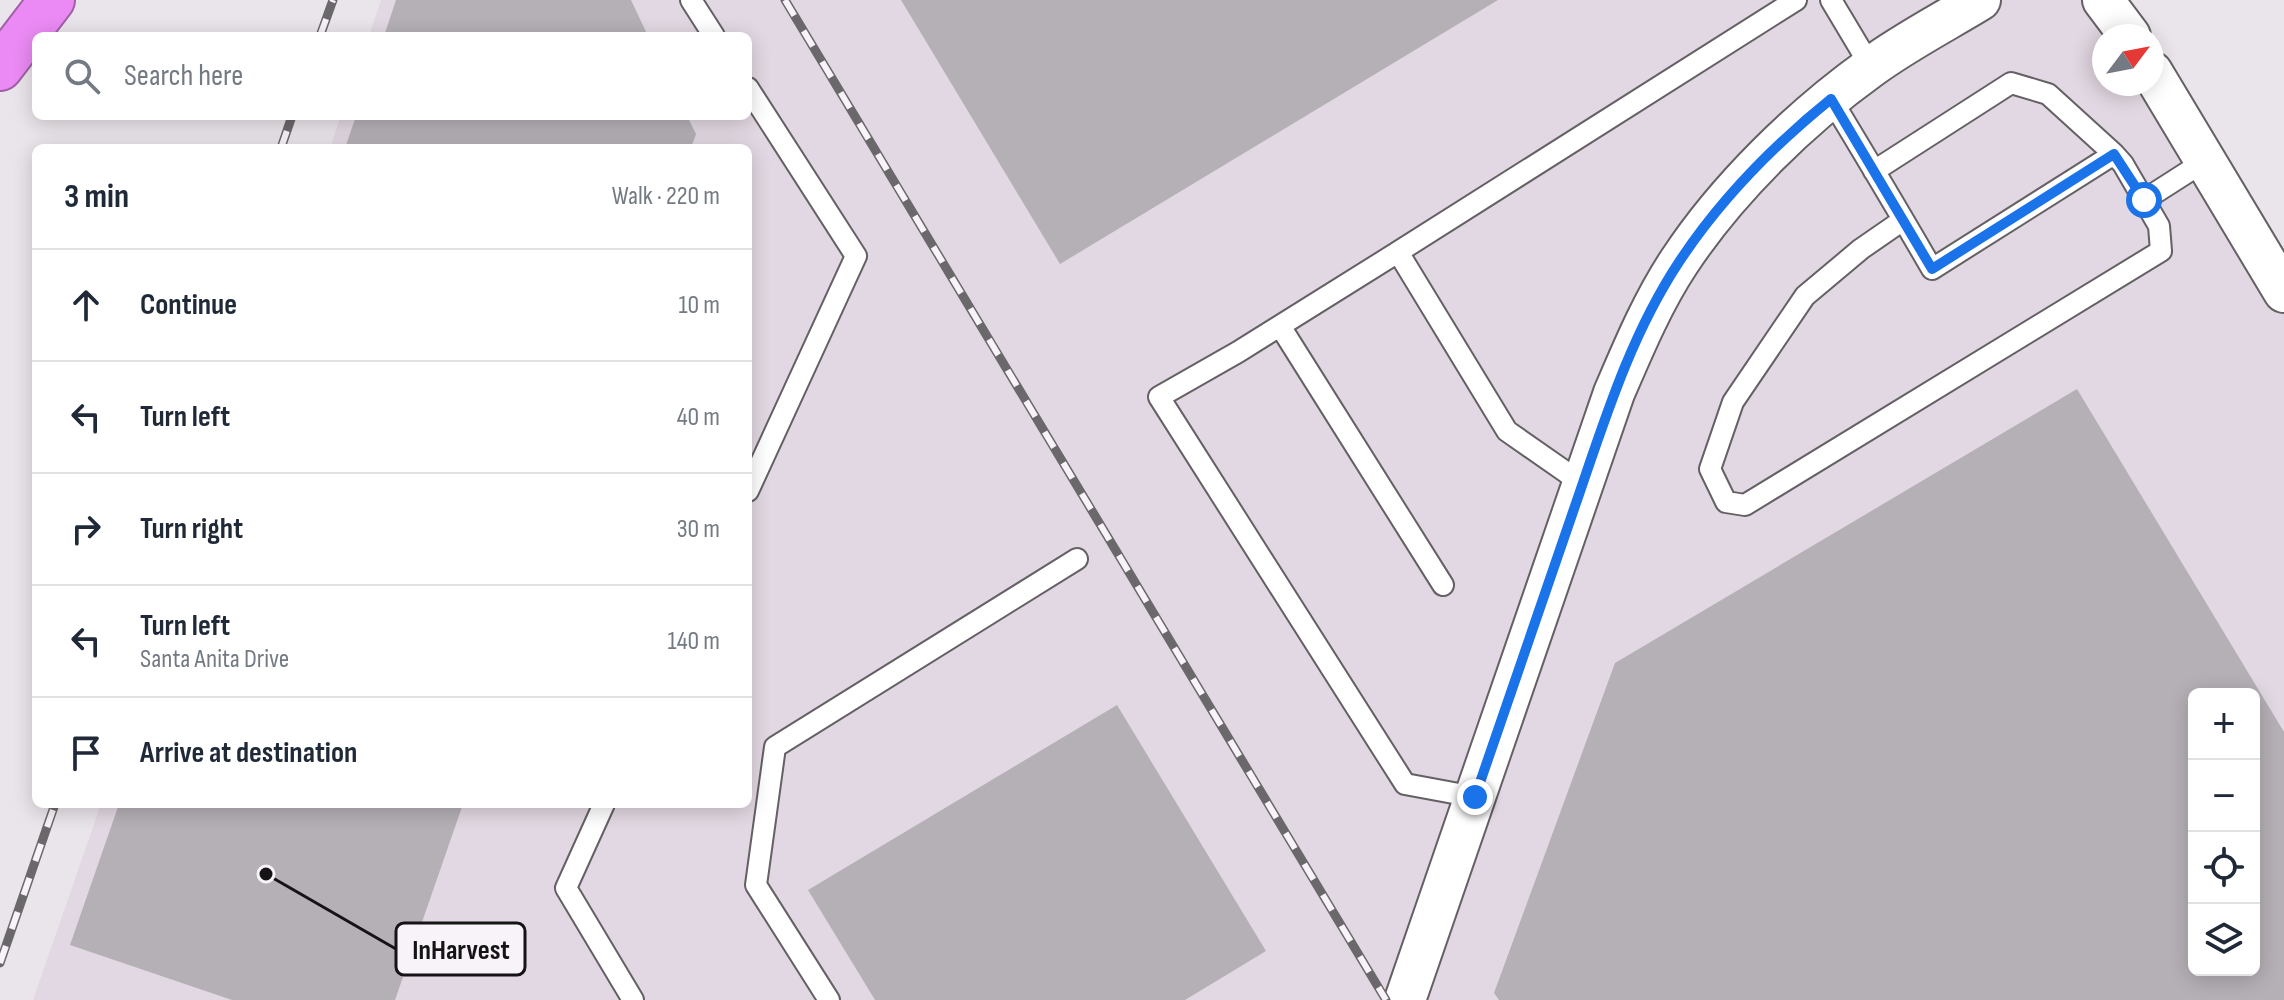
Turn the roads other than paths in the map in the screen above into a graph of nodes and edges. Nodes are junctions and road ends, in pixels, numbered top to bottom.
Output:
1 (52, 0) edge
2 (691, 0) edge
3 (1796, 0) edge
4 (1831, 0) edge
5 (1980, 0) edge
6 (2103, 0) edge
7 (2121, 24) edge
8 (711, 32) edge
9 (1871, 67) junction
10 (0, 68) edge
11 (2164, 92) edge
12 (752, 94) edge
13 (1831, 99) junction
14 (2114, 154) junction
15 (2205, 161) junction
16 (1874, 171) junction
17 (2144, 200) junction
18 (1903, 220) junction
19 (1398, 252) junction
20 (2284, 292) edge
21 (1280, 326) junction
22 (752, 482) edge
23 (1583, 484) junction
24 (1077, 559) dead end
25 (1443, 585) dead end
26 (1475, 797) junction
27 (602, 808) edge
28 (633, 1000) edge
29 (829, 1000) edge
30 (1405, 1000) edge

1 - 10 highway
2 - 8 lane
3 - 19 lane
4 - 9 lane
5 - 9 street
6 - 7 street
9 - 13 street
11 - 15 street
12 - 22 lane
13 - 16 lane
13 - 23 street
14 - 16 lane
14 - 17 lane
14 - 18 lane
15 - 17 lane
15 - 20 street
16 - 18 lane
17 - 18 lane
19 - 21 lane
19 - 23 lane
21 - 25 lane
21 - 26 lane
23 - 26 street
24 - 29 lane
26 - 30 street
27 - 28 lane

